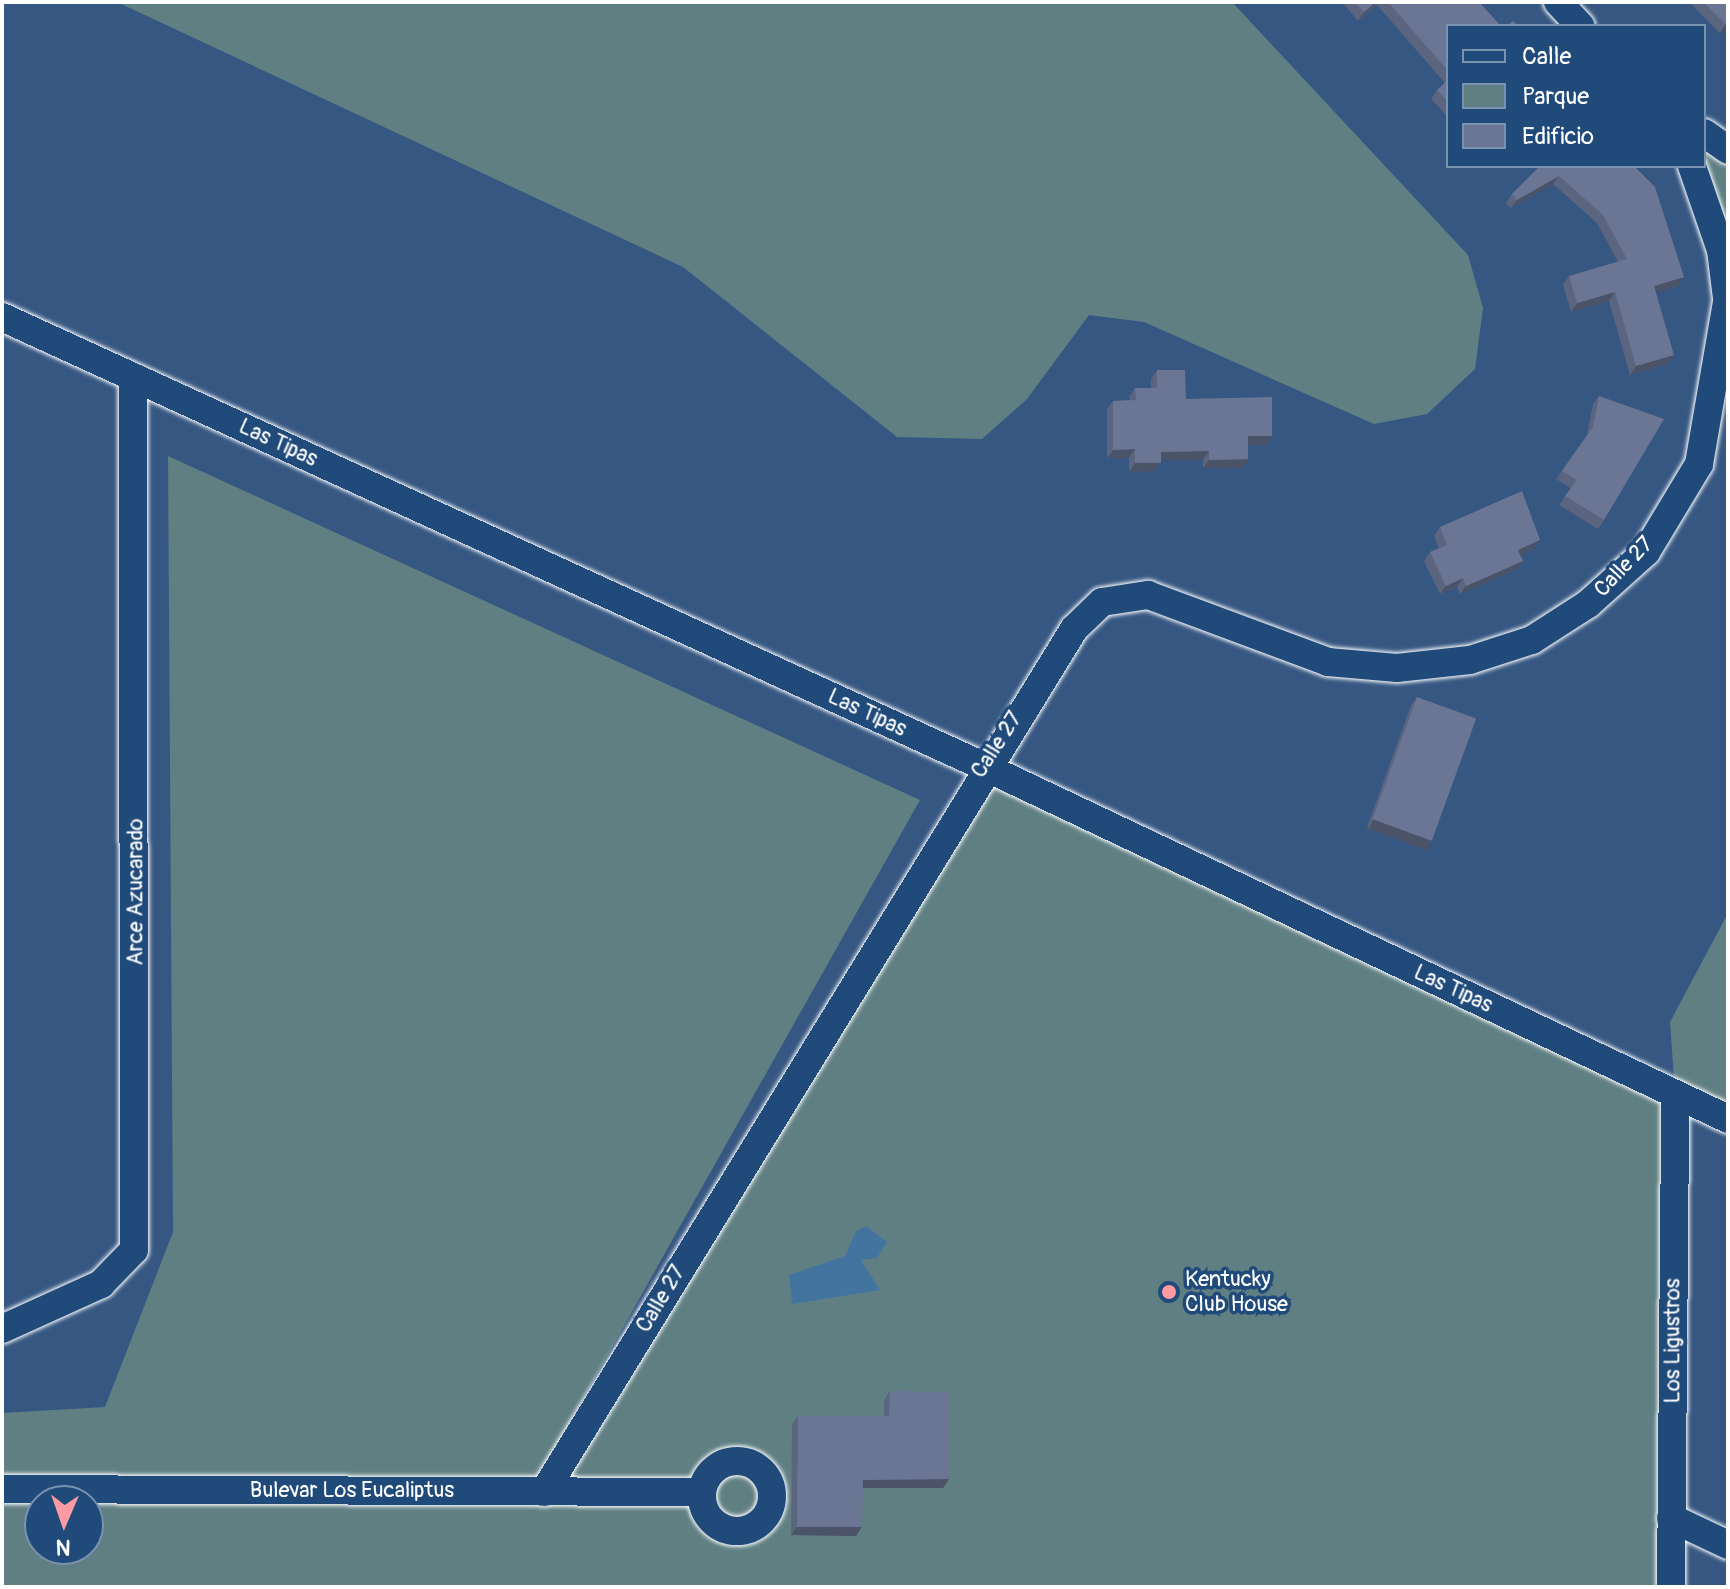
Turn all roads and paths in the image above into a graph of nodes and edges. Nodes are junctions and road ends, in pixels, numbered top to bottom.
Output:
1 (1558, 2) edge
2 (1578, 24) edge
3 (1706, 134) edge
4 (1728, 150) edge
5 (1693, 168) edge
6 (1727, 297) edge
7 (2, 317) edge
8 (1726, 333) edge
9 (133, 377) junction
10 (1728, 444) edge
11 (1699, 464) junction
12 (983, 766) junction
13 (1675, 1095) junction
14 (1728, 1119) edge
15 (2, 1329) edge
16 (2, 1489) edge
17 (544, 1492) junction
18 (702, 1492) dead end
19 (1671, 1518) junction
20 (1728, 1545) edge
21 (1671, 1587) edge

1 - 2 street
3 - 4 street
5 - 6 street, Calle 27
6 - 8 street, Calle 27
7 - 9 street, Las Tipas
8 - 11 street, Calle 27
9 - 12 street, Las Tipas
9 - 15 street, Arce Azucarado
10 - 11 street, Calle 27
11 - 12 street, Calle 27
12 - 13 street, Las Tipas
12 - 17 street, Calle 27
13 - 14 street, Las Tipas
13 - 19 street, Los Ligustros
16 - 17 street, Bulevar Los Eucaliptus
17 - 18 street, Bulevar Los Eucaliptus
19 - 20 street
19 - 21 street, Los Ligustros

